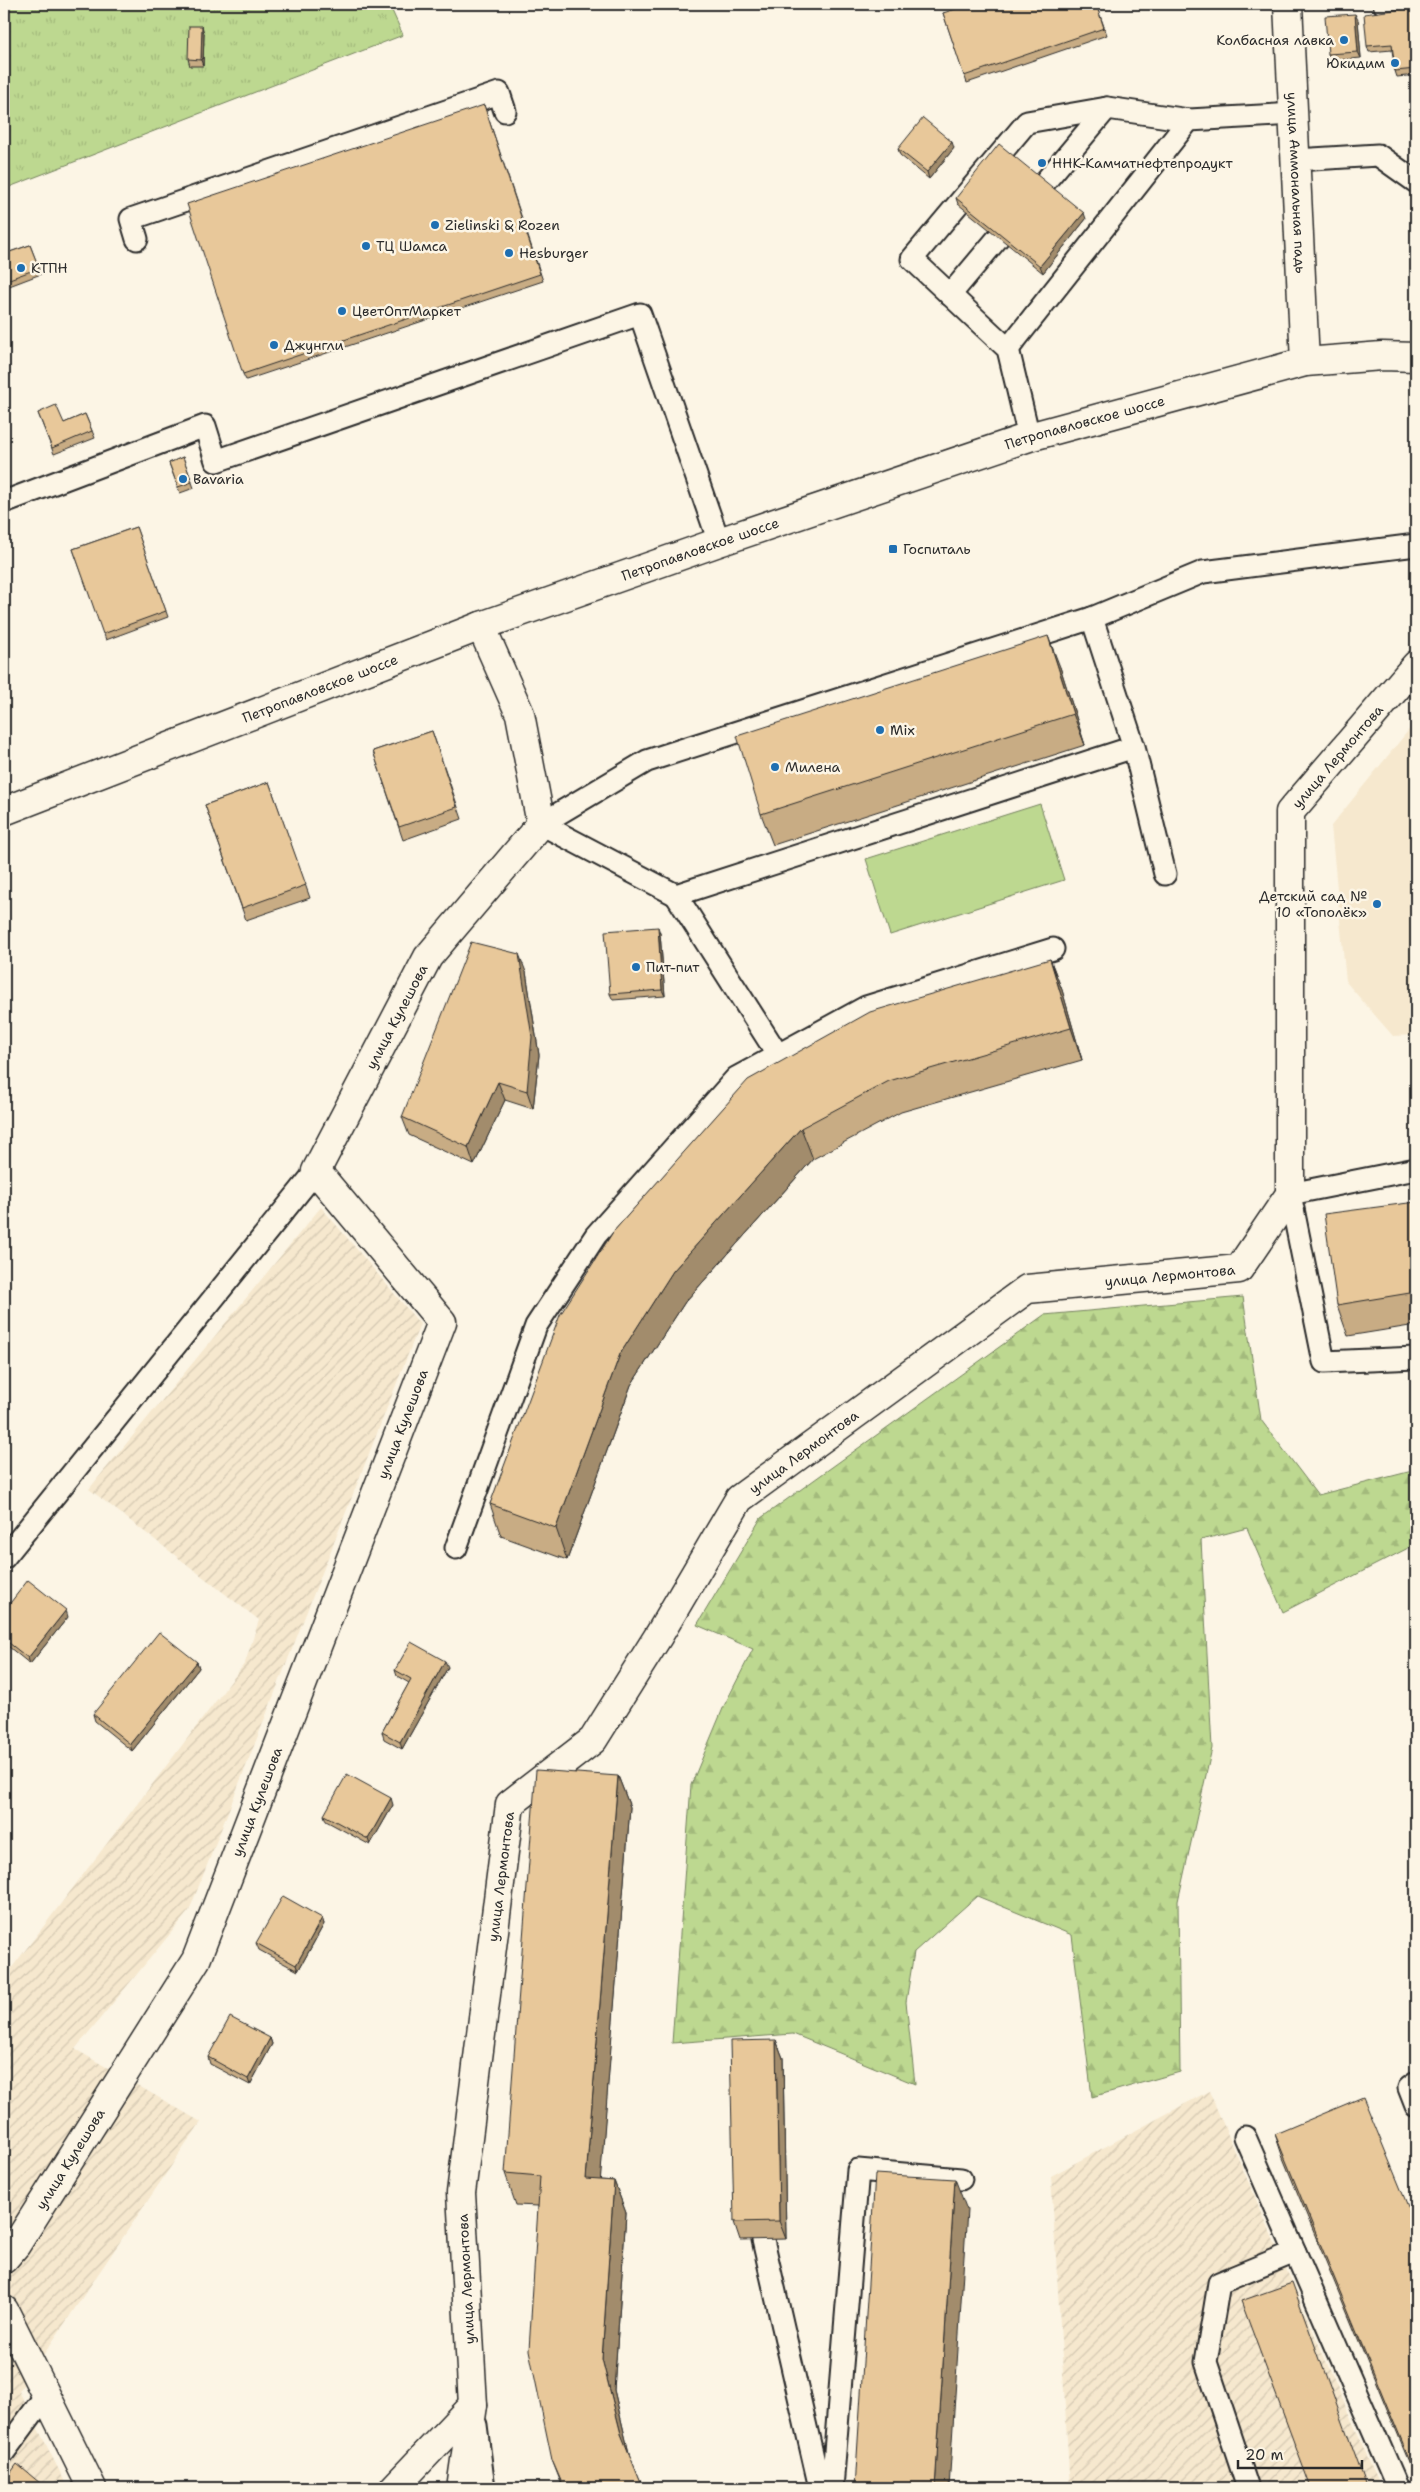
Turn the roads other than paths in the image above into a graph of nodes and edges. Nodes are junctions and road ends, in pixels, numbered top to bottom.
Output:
1 (1288, 4) edge
2 (1384, 4) edge
3 (1416, 9) edge
4 (1107, 108) junction
5 (505, 111) dead end
6 (1294, 114) junction
7 (1189, 120) junction
8 (1296, 160) junction
9 (1416, 182) edge
10 (137, 239) dead end
11 (950, 295) junction
12 (1008, 349) junction
13 (1416, 358) edge
14 (1305, 362) junction
15 (1029, 437) junction
16 (4, 502) edge
17 (719, 542) junction
18 (1416, 545) edge
19 (1092, 618) junction
20 (481, 626) junction
21 (1416, 665) edge
22 (1134, 747) junction
23 (4, 811) edge
24 (541, 824) junction
25 (1165, 874) dead end
26 (676, 895) junction
27 (1053, 949) dead end
28 (778, 1055) junction
29 (1416, 1169) edge
30 (316, 1171) junction
31 (1290, 1194) junction
32 (1416, 1358) edge
33 (456, 1548) dead end
34 (4, 1558) edge
35 (1416, 2083) edge
36 (1416, 2106) edge
37 (1245, 2137) dead end
38 (961, 2178) dead end
39 (763, 2240) edge
40 (8, 2247) edge
41 (1295, 2252) junction
42 (4, 2310) edge
43 (46, 2395) junction
44 (473, 2405) junction
45 (4, 2452) edge
46 (92, 2488) edge
47 (394, 2488) edge
48 (461, 2488) edge
49 (484, 2488) edge
50 (820, 2488) edge
51 (832, 2488) edge
52 (1248, 2488) edge
53 (1398, 2488) edge

1 - 6 street, улица Аммональная падь
2 - 3 lane
4 - 7 lane
4 - 11 lane
4 - 11 lane
5 - 10 lane
6 - 7 lane
6 - 8 street, улица Аммональная падь
7 - 12 lane
8 - 9 lane
8 - 14 street, улица Аммональная падь
11 - 12 lane
12 - 15 lane
13 - 14 street, Петропавловское шоссе
14 - 15 street, Петропавловское шоссе
15 - 17 street, Петропавловское шоссе
16 - 17 lane
17 - 20 street, Петропавловское шоссе
18 - 19 lane
19 - 22 lane
19 - 24 lane
20 - 23 street, Петропавловское шоссе
20 - 24 street
21 - 31 street, улица Лермонтова
22 - 25 lane
22 - 26 lane
24 - 26 lane
24 - 30 street, улица Кулешова
26 - 28 lane
27 - 28 lane
28 - 33 lane
29 - 31 lane
30 - 34 lane
30 - 40 street, улица Кулешова
31 - 32 lane
31 - 44 street, улица Лермонтова
35 - 36 lane
37 - 41 lane
38 - 51 lane
39 - 50 lane
41 - 52 lane
41 - 53 lane
42 - 43 street
43 - 45 lane
43 - 46 street
44 - 47 street
44 - 48 street, улица Лермонтова
44 - 49 lane

